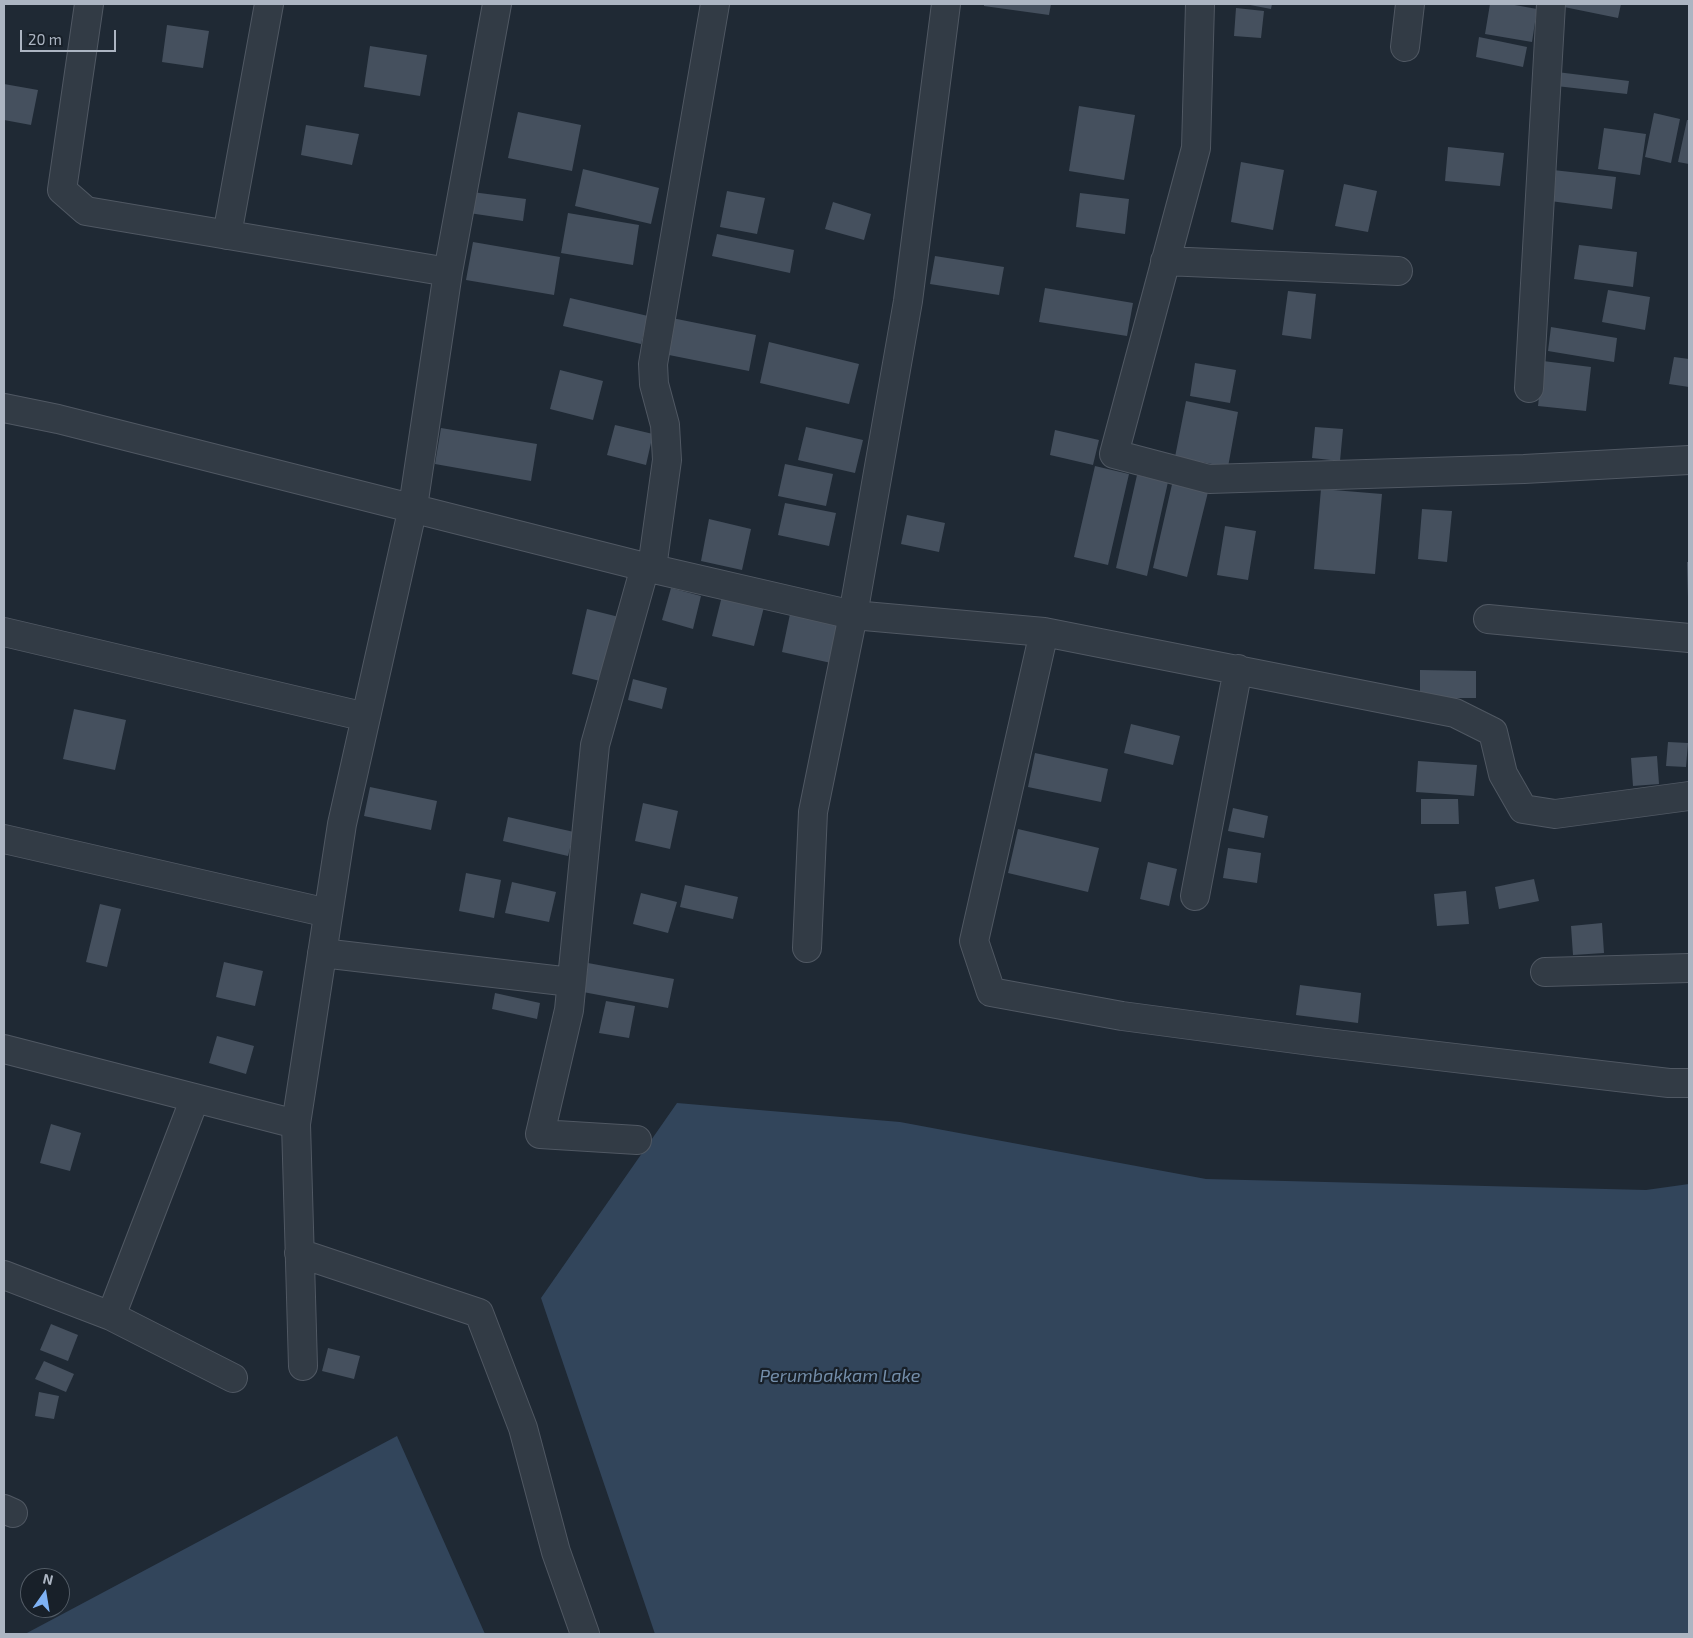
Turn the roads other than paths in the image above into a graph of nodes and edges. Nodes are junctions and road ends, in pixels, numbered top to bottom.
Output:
1 (90, 4) edge
2 (269, 4) edge
3 (497, 4) edge
4 (715, 4) edge
5 (946, 4) edge
6 (1200, 4) edge
7 (1410, 4) edge
8 (1551, 4) edge
9 (1405, 47) dead end
10 (226, 235) junction
11 (1165, 261) junction
12 (1398, 271) dead end
13 (448, 272) junction
14 (1529, 388) dead end
15 (4, 408) edge
16 (1689, 460) edge
17 (413, 507) junction
18 (649, 568) junction
19 (852, 615) junction
20 (1488, 618) dead end
21 (4, 632) edge
22 (1044, 632) junction
23 (1689, 638) edge
24 (1238, 670) junction
25 (366, 717) junction
26 (1689, 796) edge
27 (4, 839) edge
28 (1195, 896) dead end
29 (328, 913) junction
30 (807, 948) dead end
31 (322, 954) junction
32 (1689, 968) edge
33 (1544, 972) dead end
34 (571, 982) junction
35 (4, 1048) edge
36 (1689, 1083) edge
37 (195, 1098) junction
38 (296, 1124) junction
39 (636, 1140) dead end
40 (299, 1253) junction
41 (4, 1275) edge
42 (111, 1316) junction
43 (303, 1366) dead end
44 (234, 1378) dead end
45 (585, 1634) edge

1 - 10 street
2 - 10 street
3 - 13 street
4 - 18 street
5 - 19 street
6 - 11 street
7 - 9 street
8 - 14 street
10 - 13 street
11 - 12 street
11 - 16 street
13 - 17 street
15 - 17 street
17 - 18 street
17 - 25 street
18 - 19 street
18 - 34 street
19 - 22 street
19 - 30 street
20 - 23 street
21 - 25 street
22 - 24 street
22 - 36 street
24 - 26 street
24 - 28 street
25 - 29 street
27 - 29 street
29 - 31 street
31 - 34 street
31 - 38 street
32 - 33 street
34 - 39 street
35 - 37 street
37 - 38 street
37 - 42 street
38 - 40 street
40 - 43 street
40 - 45 street
41 - 42 street
42 - 44 street

